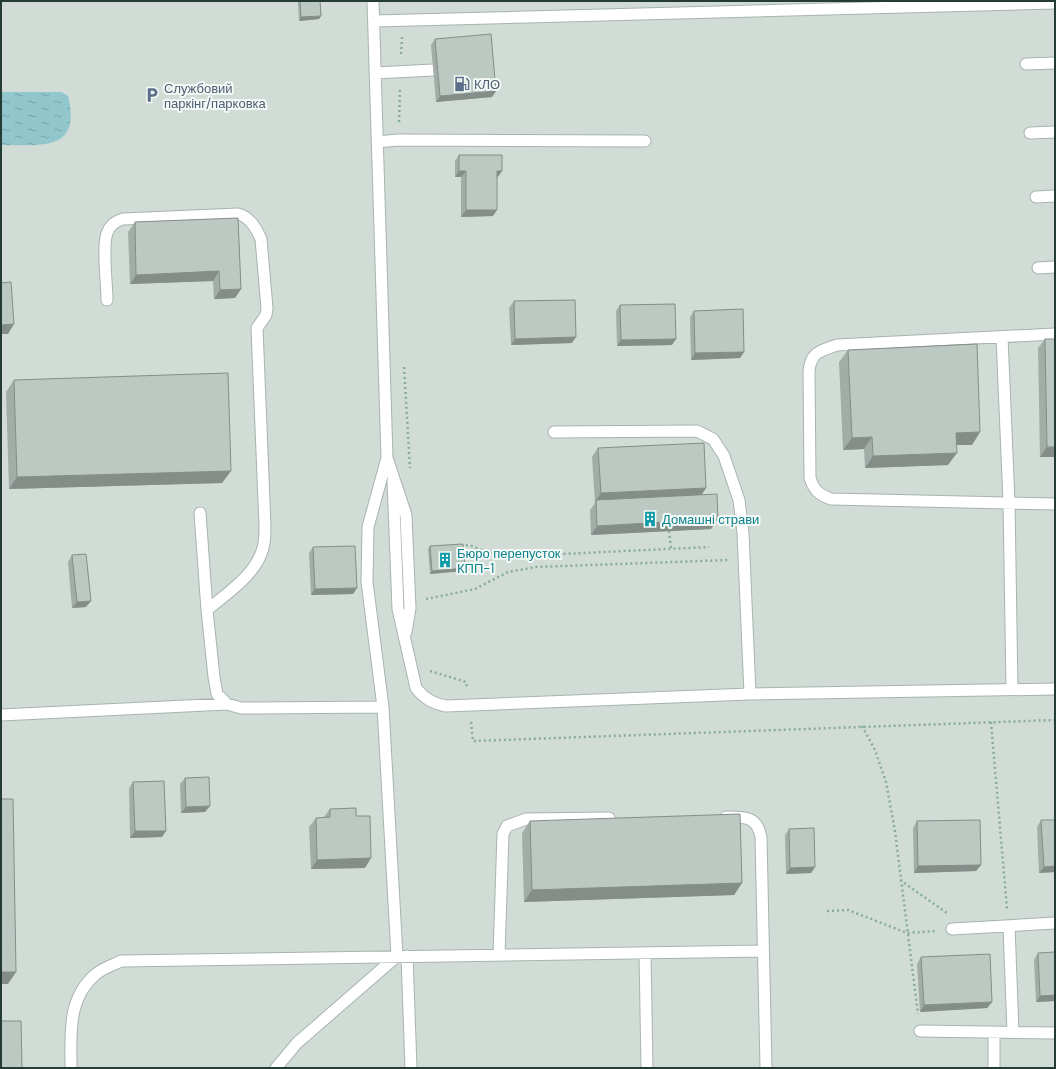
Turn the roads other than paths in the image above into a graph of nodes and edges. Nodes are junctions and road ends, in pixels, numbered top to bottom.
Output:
1 (373, 1) edge
2 (1055, 3) edge
3 (374, 21) junction
4 (1055, 63) edge
5 (1026, 64) dead end
6 (433, 70) dead end
7 (375, 73) junction
8 (1055, 132) edge
9 (1030, 133) dead end
10 (645, 141) dead end
11 (377, 142) junction
12 (1055, 196) edge
13 (1036, 197) dead end
14 (1055, 267) edge
15 (1038, 268) dead end
16 (107, 300) dead end
17 (1055, 334) edge
18 (1002, 337) junction
19 (554, 432) dead end
20 (386, 458) junction
21 (1009, 502) junction
22 (1055, 504) edge
23 (200, 513) dead end
24 (207, 610) junction
25 (1012, 689) junction
26 (1055, 689) edge
27 (750, 694) junction
28 (227, 704) junction
29 (383, 707) junction
30 (1, 715) edge
31 (712, 817) edge
32 (619, 818) edge
33 (1055, 923) edge
34 (1009, 926) junction
35 (952, 929) road end
36 (762, 951) junction
37 (645, 953) junction
38 (499, 955) junction
39 (402, 956) junction
40 (920, 1031) road end
41 (994, 1032) junction
42 (1013, 1032) junction
43 (1055, 1033) edge
44 (71, 1068) edge
45 (276, 1068) edge
46 (411, 1068) edge
47 (647, 1068) edge
48 (766, 1068) edge
49 (994, 1068) edge

1 - 3 lane
2 - 3 lane
3 - 7 lane
4 - 5 lane
6 - 7 lane
7 - 11 lane
8 - 9 lane
10 - 11 lane
11 - 20 lane
12 - 13 lane
14 - 15 lane
16 - 24 lane
17 - 18 lane
18 - 21 lane
18 - 21 lane
19 - 27 lane
20 - 27 lane
20 - 29 lane
21 - 22 lane
21 - 25 lane
23 - 24 lane
24 - 28 lane
25 - 26 lane
25 - 27 lane
28 - 29 lane
28 - 30 lane
29 - 39 lane
31 - 36 lane
32 - 38 lane
33 - 34 lane
34 - 35 lane
34 - 42 lane
36 - 37 lane
36 - 48 lane
37 - 38 lane
37 - 47 lane
38 - 39 lane
39 - 44 lane
39 - 45 lane
39 - 46 lane
40 - 41 lane
41 - 42 lane
41 - 49 lane
42 - 43 lane

